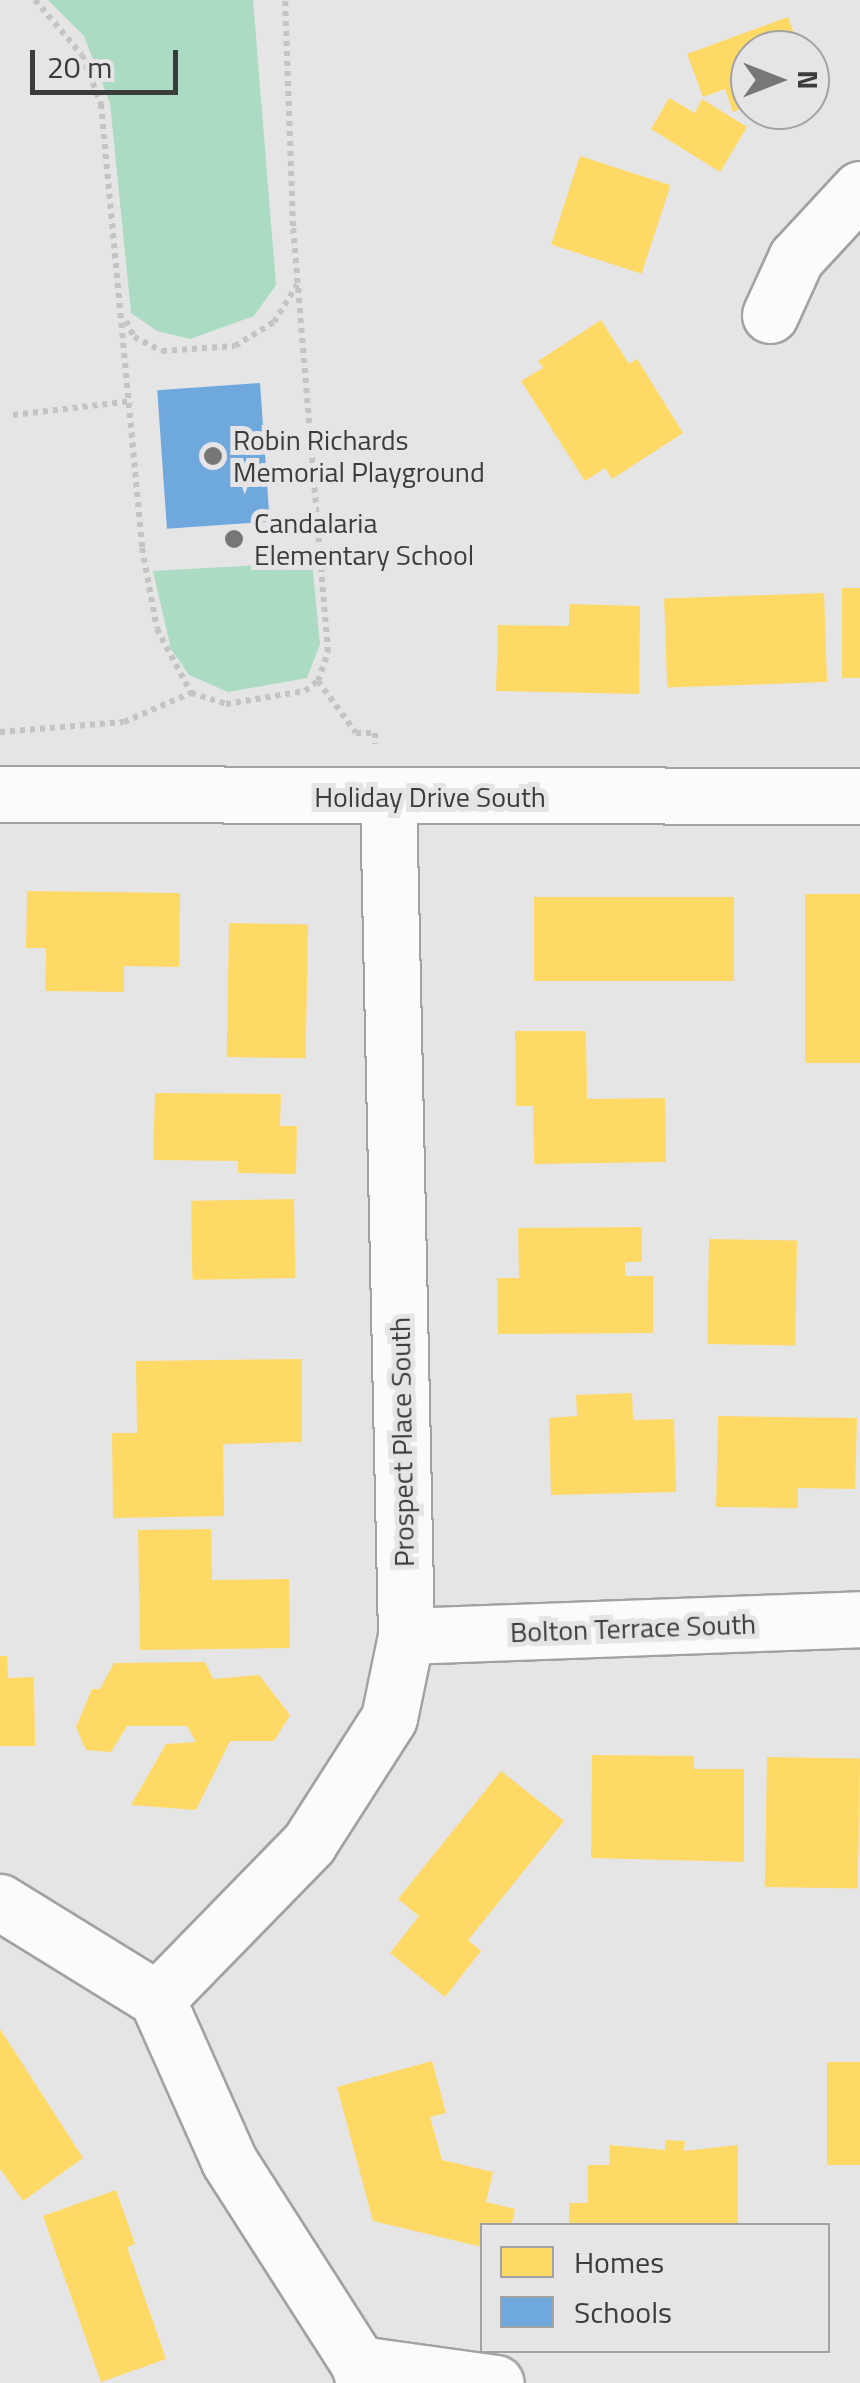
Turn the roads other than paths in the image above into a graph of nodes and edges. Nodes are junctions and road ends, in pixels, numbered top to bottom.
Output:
1 (860, 189) edge
2 (770, 315) dead end
3 (0, 794) edge
4 (860, 796) edge
5 (381, 798) junction
6 (860, 1619) edge
7 (406, 1636) junction
8 (0, 1902) edge
9 (157, 2000) junction
10 (362, 2374) edge
11 (496, 2383) edge

1 - 2 street
3 - 5 street, Holiday Drive South
4 - 5 street, Holiday Drive South
5 - 7 street, Prospect Place South
6 - 7 street, Bolton Terrace South
7 - 9 street, Prospect Place South
8 - 9 street
9 - 10 street
10 - 11 street

